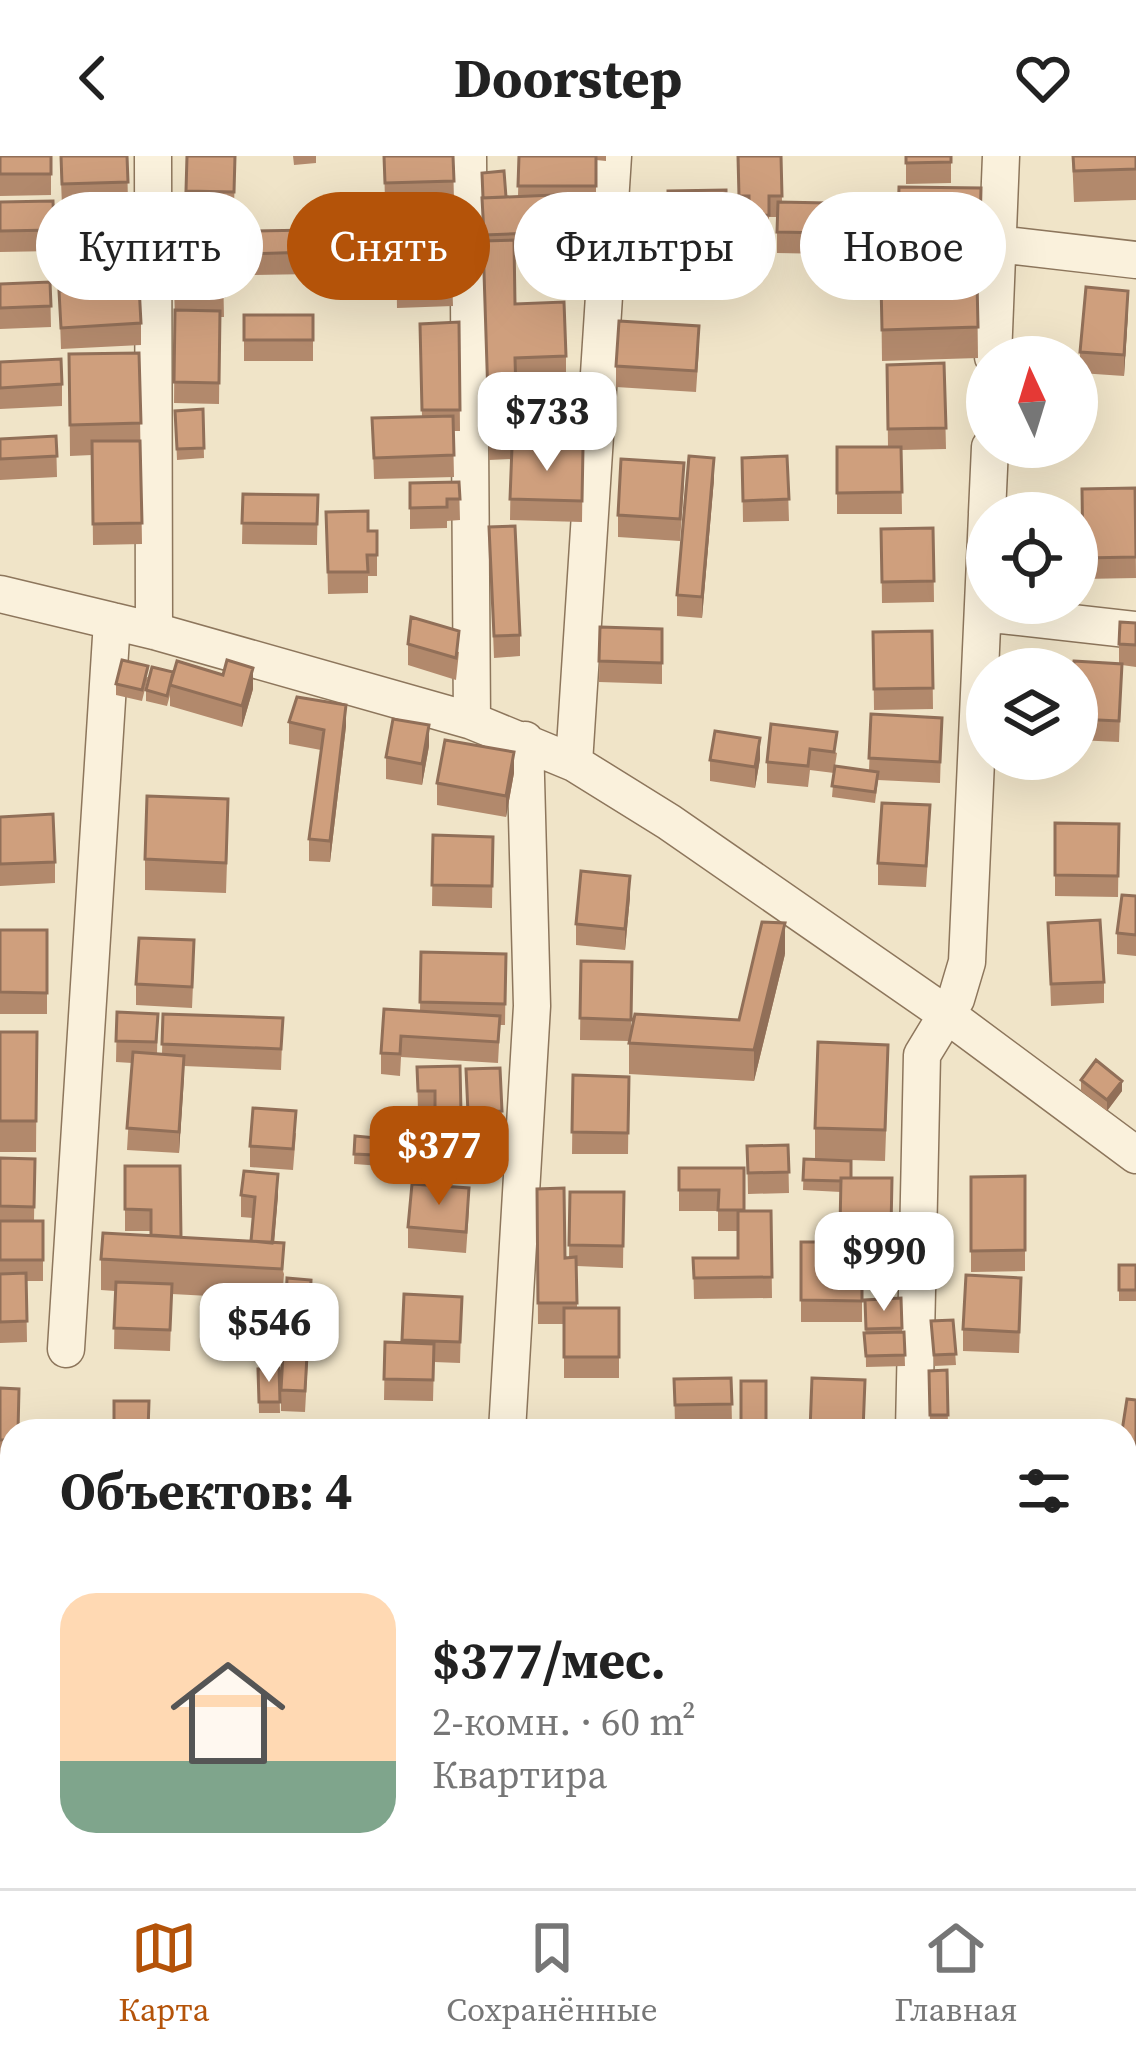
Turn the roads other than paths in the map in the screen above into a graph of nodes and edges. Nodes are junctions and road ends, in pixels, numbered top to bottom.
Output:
1 (153, 156) edge
2 (468, 156) edge
3 (613, 156) edge
4 (1001, 156) edge
5 (1000, 192) edge
6 (1006, 245) edge
7 (1136, 260) edge
8 (996, 300) edge
9 (994, 336) edge
10 (0, 594) edge
11 (112, 621) junction
12 (982, 624) edge
13 (1088, 624) edge
14 (1136, 629) edge
15 (154, 631) junction
16 (472, 722) junction
17 (525, 740) junction
18 (574, 763) junction
19 (946, 1013) junction
20 (1136, 1155) edge
21 (66, 1348) dead end
22 (508, 1419) edge
23 (914, 1419) edge

1 - 15 street
2 - 16 street
3 - 18 street
4 - 5 street
6 - 7 street
8 - 9 street
10 - 11 street
11 - 15 street
11 - 21 street
12 - 19 street
13 - 14 street
15 - 16 street
16 - 17 street
17 - 18 street
17 - 22 street
18 - 19 street
19 - 20 street
19 - 23 street

